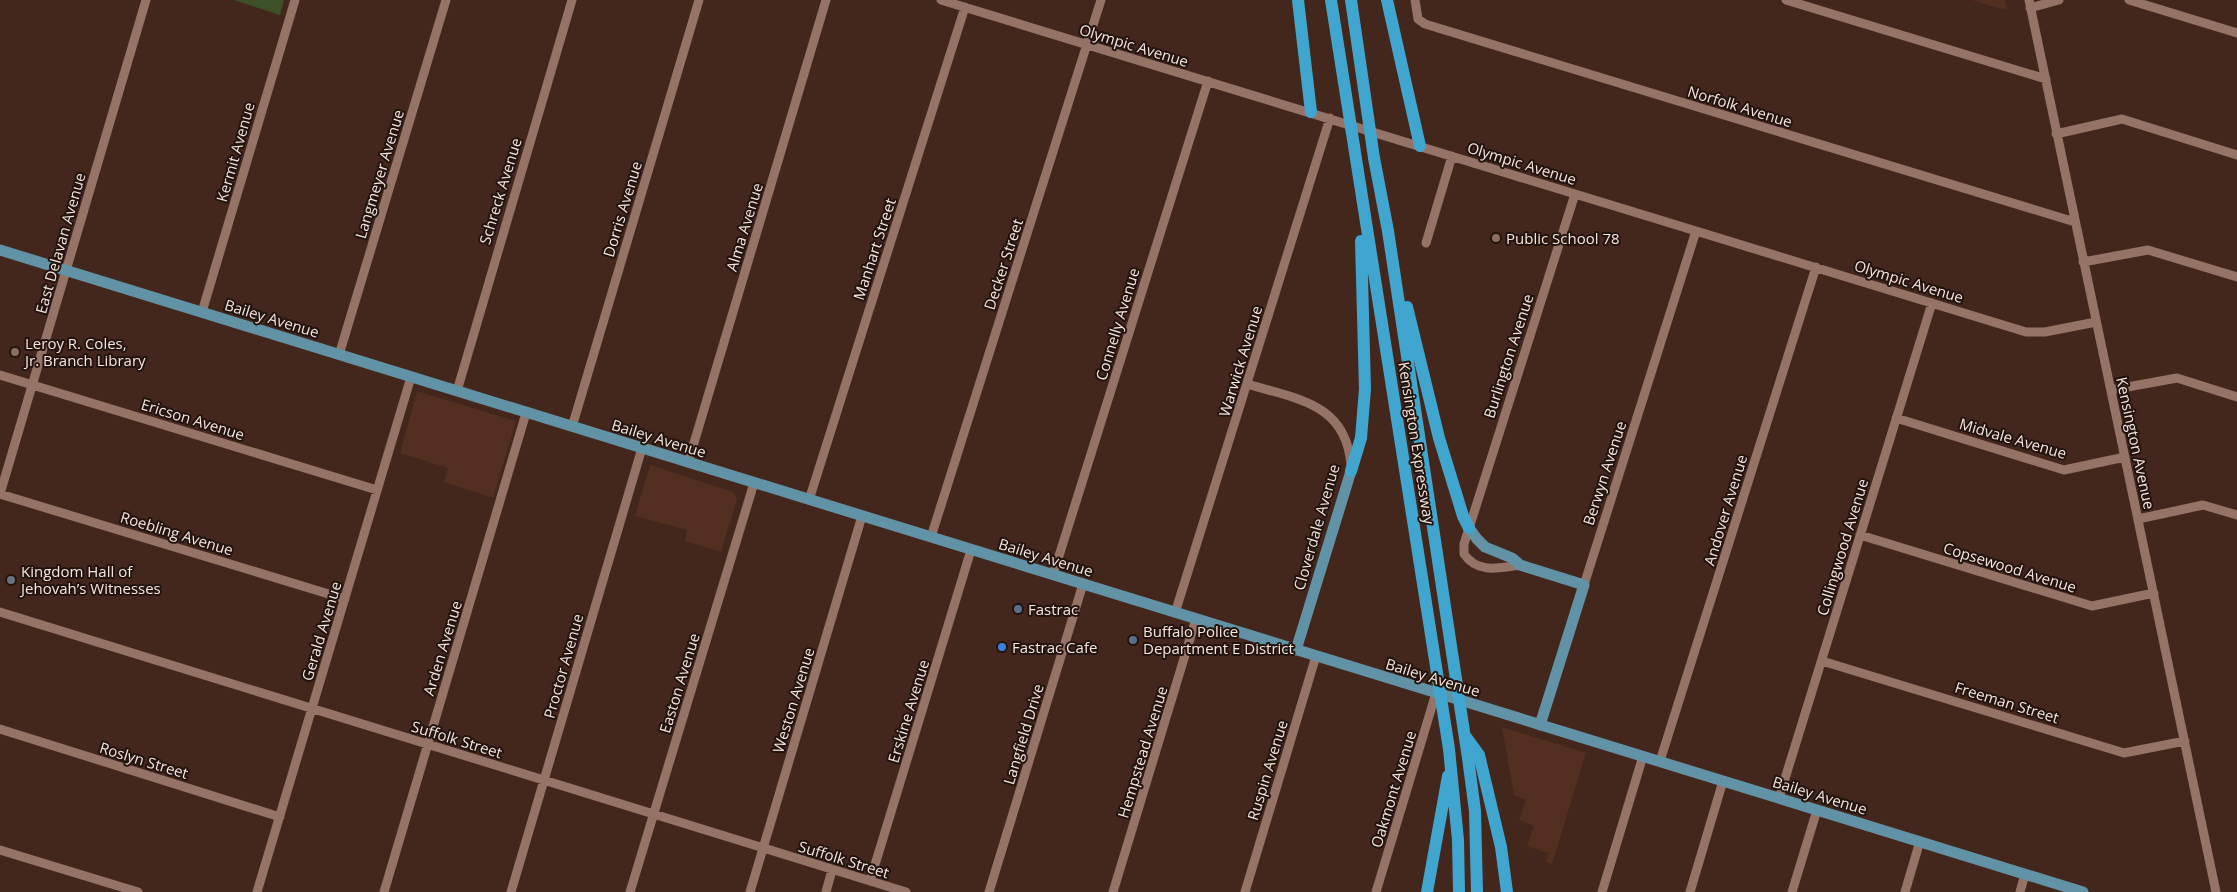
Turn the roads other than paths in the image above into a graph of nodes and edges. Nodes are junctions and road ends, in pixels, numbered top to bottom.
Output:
1 (146, 0) edge
2 (295, 0) edge
3 (446, 0) edge
4 (572, 0) edge
5 (699, 0) edge
6 (826, 0) edge
7 (941, 0) edge
8 (1101, 0) edge
9 (1298, 0) edge
10 (1331, 0) edge
11 (1351, 0) edge
12 (1387, 0) edge
13 (1415, 0) edge
14 (1786, 0) edge
15 (2059, 0) edge
16 (2129, 0) edge
17 (2029, 4) edge
18 (965, 7) junction
19 (2237, 33) edge
20 (1087, 45) junction
21 (2046, 79) junction
22 (1208, 82) junction
23 (1311, 112) junction
24 (1330, 118) junction
25 (2056, 134) junction
26 (1420, 146) junction
27 (2237, 155) edge
28 (1452, 156) junction
29 (1360, 191) junction
30 (1575, 194) junction
31 (2075, 222) junction
32 (1388, 231) junction
33 (1696, 231) junction
34 (1426, 243) dead end
35 (0, 250) edge
36 (2084, 262) junction
37 (1816, 267) junction
38 (66, 270) junction
39 (2237, 277) edge
40 (1932, 303) junction
41 (202, 312) junction
42 (2096, 322) junction
43 (339, 355) junction
44 (0, 375) edge
45 (411, 377) junction
46 (1247, 384) junction
47 (32, 385) junction
48 (2111, 390) junction
49 (457, 391) junction
50 (2237, 397) edge
51 (526, 412) junction
52 (1896, 418) junction
53 (572, 427) junction
54 (642, 448) junction
55 (2124, 457) junction
56 (688, 463) junction
57 (1351, 471) junction
58 (754, 483) junction
59 (377, 490) junction
60 (0, 491) edge
61 (808, 500) junction
62 (2237, 514) edge
63 (862, 516) junction
64 (2138, 518) junction
65 (1470, 528) junction
66 (1860, 535) junction
67 (931, 537) junction
68 (971, 550) junction
69 (1520, 566) junction
70 (1052, 575) junction
71 (1083, 584) junction
72 (1584, 585) junction
73 (2154, 593) junction
74 (345, 599) junction
75 (0, 612) edge
76 (1175, 613) junction
77 (1196, 619) junction
78 (1296, 650) junction
79 (1316, 656) junction
80 (1822, 661) junction
81 (1436, 693) junction
82 (312, 708) junction
83 (1540, 725) junction
84 (0, 729) edge
85 (2185, 741) junction
86 (427, 744) junction
87 (1450, 755) junction
88 (1473, 756) junction
89 (1643, 756) junction
90 (1660, 762) junction
91 (544, 780) junction
92 (1723, 781) junction
93 (1779, 798) junction
94 (1817, 810) junction
95 (654, 815) junction
96 (280, 817) junction
97 (1920, 841) junction
98 (763, 848) junction
99 (0, 850) edge
100 (832, 870) junction
101 (2025, 874) junction
102 (870, 881) junction
103 (138, 892) edge
104 (257, 892) edge
105 (384, 892) edge
106 (511, 892) edge
107 (630, 892) edge
108 (750, 892) edge
109 (826, 892) edge
110 (906, 892) edge
111 (989, 892) edge
112 (1113, 892) edge
113 (1245, 892) edge
114 (1376, 892) edge
115 (1427, 892) edge
116 (1459, 892) edge
117 (1477, 892) edge
118 (1507, 892) edge
119 (1602, 892) edge
120 (1690, 892) edge
121 (1792, 892) edge
122 (1905, 892) edge
123 (2020, 892) edge
124 (2084, 892) edge
125 (2216, 892) edge

1 - 38 street, East Delavan Avenue
2 - 41 street, Kermit Avenue
3 - 43 street, Langmeyer Avenue
4 - 49 street, Schreck Avenue
5 - 53 street, Dorris Avenue
6 - 56 street, Alma Avenue
7 - 18 street, Olympic Avenue
8 - 20 street, Decker Street
9 - 23 highway
10 - 29 highway, Kensington Expressway
11 - 32 highway, Kensington Expressway
12 - 26 highway
13 - 31 street, Norfolk Avenue
14 - 21 street
15 - 17 street
16 - 19 street
17 - 21 street, Kensington Avenue
18 - 20 street, Olympic Avenue
18 - 61 street, Manhart Street
20 - 22 street, Olympic Avenue
20 - 67 street, Decker Street
21 - 25 street, Kensington Avenue
22 - 23 street, Olympic Avenue
22 - 70 street, Connelly Avenue
23 - 24 street, Olympic Avenue
24 - 26 street, Olympic Avenue
24 - 46 street, Warwick Avenue
25 - 27 street
25 - 31 street, Kensington Avenue
26 - 28 street, Olympic Avenue
28 - 30 street, Olympic Avenue
28 - 34 street
29 - 57 highway
29 - 87 highway, Kensington Expressway
30 - 33 street, Olympic Avenue
30 - 65 street, Burlington Avenue
31 - 36 street, Kensington Avenue
32 - 65 highway
32 - 88 highway, Kensington Expressway
33 - 37 street, Olympic Avenue
33 - 72 street, Berwyn Avenue
35 - 38 main road, Bailey Avenue
36 - 39 street
36 - 42 street, Kensington Avenue
37 - 40 street, Olympic Avenue
37 - 90 street, Andover Avenue
38 - 41 main road, Bailey Avenue
38 - 47 street, East Delavan Avenue
40 - 42 street, Olympic Avenue
40 - 52 street, Collingwood Avenue
41 - 43 main road, Bailey Avenue
42 - 48 street, Kensington Avenue
43 - 45 main road, Bailey Avenue
44 - 47 street, Ericson Avenue
45 - 49 main road, Bailey Avenue
45 - 59 street, Gerald Avenue
46 - 57 street, Cloverdale Avenue
46 - 76 street, Warwick Avenue
47 - 59 street, Ericson Avenue
47 - 60 street, East Delavan Avenue
48 - 50 street
48 - 55 street, Kensington Avenue
49 - 51 main road, Bailey Avenue
51 - 53 main road, Bailey Avenue
51 - 86 street, Arden Avenue
52 - 55 street, Midvale Avenue
52 - 66 street, Collingwood Avenue
53 - 54 main road, Bailey Avenue
54 - 56 main road, Bailey Avenue
54 - 91 street, Proctor Avenue
55 - 64 street, Kensington Avenue
56 - 58 main road, Bailey Avenue
57 - 78 main road, Cloverdale Avenue
58 - 61 main road, Bailey Avenue
58 - 95 street, Easton Avenue
59 - 74 street, Gerald Avenue
60 - 74 street, Roebling Avenue
61 - 63 main road, Bailey Avenue
62 - 64 street
63 - 67 main road, Bailey Avenue
63 - 98 street, Weston Avenue
64 - 73 street, Kensington Avenue
65 - 69 main road, Burlington Avenue
65 - 69 street, Burlington Avenue
66 - 73 street, Copsewood Avenue
66 - 80 street, Collingwood Avenue
67 - 68 main road, Bailey Avenue
68 - 70 main road, Bailey Avenue
68 - 102 street, Erskine Avenue
69 - 72 main road, Burlington Avenue
70 - 71 main road, Bailey Avenue
71 - 76 main road, Bailey Avenue
71 - 111 street, Langfield Drive
72 - 83 main road, Berwyn Avenue
73 - 85 street, Kensington Avenue
74 - 82 street, Gerald Avenue
75 - 82 street, Suffolk Street
76 - 77 main road, Bailey Avenue
77 - 78 main road, Bailey Avenue
77 - 112 street, Hempstead Avenue
78 - 79 main road, Bailey Avenue
79 - 81 main road, Bailey Avenue
79 - 113 street, Ruspin Avenue
80 - 85 street, Freeman Street
80 - 93 street, Collingwood Avenue
81 - 83 main road, Bailey Avenue
81 - 114 street, Oakmont Avenue
82 - 86 street, Suffolk Street
82 - 96 street, Gerald Avenue
83 - 89 main road, Bailey Avenue
84 - 96 street, Roslyn Street
85 - 125 street, Kensington Avenue
86 - 91 street, Suffolk Street
86 - 105 street, Arden Avenue
87 - 115 highway
87 - 116 highway, Kensington Expressway
88 - 117 highway, Kensington Expressway
88 - 118 highway
89 - 90 main road, Bailey Avenue
89 - 119 street
90 - 92 main road, Bailey Avenue
91 - 95 street, Suffolk Street
91 - 106 street, Proctor Avenue
92 - 93 main road, Bailey Avenue
92 - 120 street
93 - 94 main road, Bailey Avenue
94 - 97 main road, Bailey Avenue
94 - 121 street
95 - 98 street, Suffolk Street
95 - 107 street, Easton Avenue
96 - 104 street, Gerald Avenue
97 - 101 main road, Bailey Avenue
97 - 122 street
98 - 100 street, Suffolk Street
98 - 108 street, Weston Avenue
99 - 103 street
100 - 102 street, Suffolk Street
100 - 109 street
101 - 123 street
101 - 124 main road, Bailey Avenue
102 - 110 street, Suffolk Street

